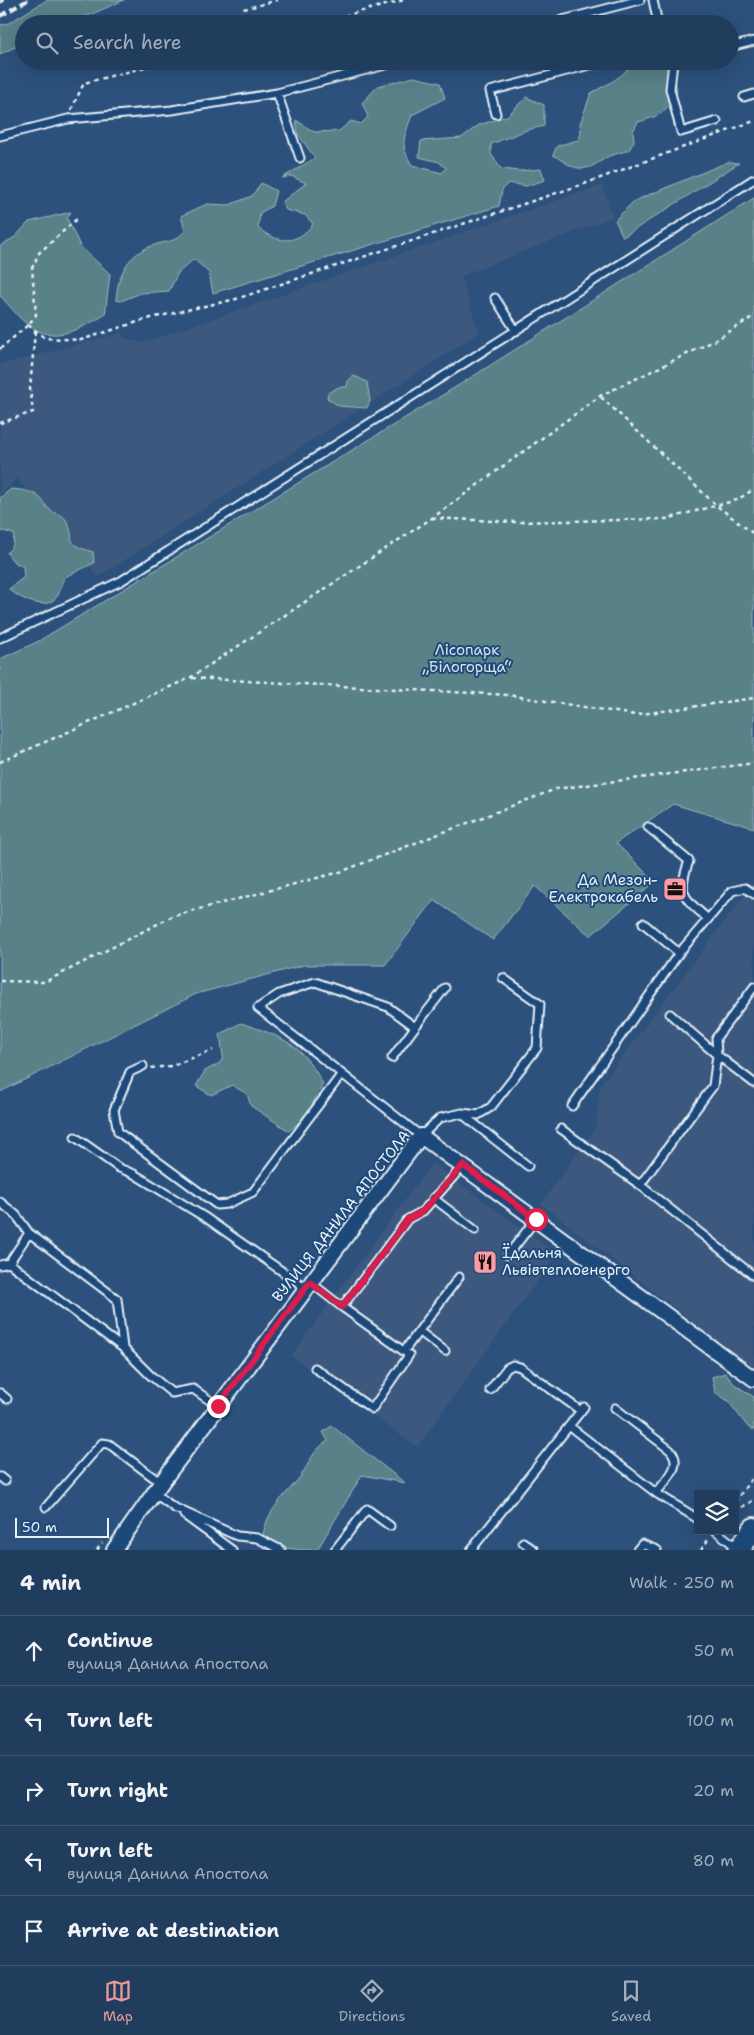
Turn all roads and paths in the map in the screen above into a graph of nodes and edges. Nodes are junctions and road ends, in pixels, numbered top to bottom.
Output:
1 (278, 0) edge
2 (404, 0) edge
3 (640, 0) edge
4 (653, 0) edge
5 (264, 2) edge
6 (242, 15) edge
7 (348, 15) edge
8 (582, 15) edge
9 (656, 15) edge
10 (753, 44) edge
11 (739, 46) edge
12 (135, 70) edge
13 (365, 70) edge
14 (570, 70) edge
15 (673, 70) edge
16 (277, 93) junction
17 (754, 94) edge
18 (744, 97) dead end
19 (496, 114) dead end
20 (68, 119) junction
21 (717, 121) dead end
22 (754, 121) edge
23 (0, 136) edge
24 (300, 158) dead end
25 (754, 179) edge
26 (78, 217) dead end
27 (495, 298) dead end
28 (754, 316) edge
29 (28, 326) junction
30 (35, 331) junction
31 (516, 331) junction
32 (0, 349) edge
33 (600, 396) junction
34 (0, 424) edge
35 (754, 489) edge
36 (716, 506) junction
37 (432, 518) junction
38 (754, 534) edge
39 (0, 638) edge
40 (190, 678) junction
41 (754, 698) edge
42 (0, 762) edge
43 (754, 763) edge
44 (648, 827) dead end
45 (754, 894) edge
46 (708, 919) junction
47 (643, 923) dead end
48 (679, 953) junction
49 (502, 978) dead end
50 (0, 982) edge
51 (754, 987) edge
52 (445, 988) dead end
53 (670, 1014) dead end
54 (415, 1027) junction
55 (214, 1050) dead end
56 (717, 1056) junction
57 (392, 1058) dead end
58 (143, 1066) joint
59 (341, 1075) junction
60 (754, 1083) edge
61 (572, 1106) dead end
62 (462, 1113) junction
63 (561, 1129) dead end
64 (421, 1136) junction
65 (75, 1137) dead end
66 (463, 1165) junction
67 (528, 1166) dead end
68 (640, 1185) junction
69 (433, 1198) junction
70 (0, 1202) edge
71 (536, 1219) junction
72 (475, 1230) dead end
73 (29, 1233) junction
74 (508, 1255) dead end
75 (9, 1263) junction
76 (0, 1265) edge
77 (754, 1276) edge
78 (459, 1277) dead end
79 (308, 1285) junction
80 (342, 1307) junction
81 (419, 1331) junction
82 (123, 1348) junction
83 (404, 1351) junction
84 (445, 1351) dead end
85 (315, 1368) dead end
86 (754, 1379) edge
87 (490, 1390) dead end
88 (0, 1394) edge
89 (7, 1398) dead end
90 (218, 1406) junction
91 (614, 1408) dead end
92 (569, 1426) junction
93 (754, 1475) edge
94 (157, 1488) junction
95 (656, 1493) junction
96 (739, 1496) edge
97 (754, 1500) edge
98 (46, 1507) dead end
99 (173, 1507) junction
100 (739, 1509) edge
101 (694, 1517) edge
102 (390, 1526) dead end
103 (754, 1528) edge
104 (712, 1535) edge
105 (717, 1535) edge
106 (522, 1542) dead end
107 (114, 1550) edge
108 (232, 1550) edge
109 (281, 1550) edge
110 (336, 1550) edge
111 (471, 1550) edge
112 (534, 1550) edge
113 (637, 1550) edge
114 (657, 1550) edge
115 (701, 1550) edge
116 (739, 1550) edge

1 - 5 path
2 - 7 path
3 - 8 lane
4 - 9 lane
5 - 6 path
10 - 11 lane
12 - 20 path
13 - 16 lane
14 - 19 lane
15 - 21 lane
16 - 20 lane
16 - 24 lane
17 - 18 lane
20 - 23 lane
22 - 30 path
25 - 31 lane
26 - 29 path
27 - 31 lane
28 - 33 path
29 - 30 path
29 - 32 path
30 - 34 path
31 - 39 lane
33 - 36 path
33 - 37 path
35 - 36 path
36 - 37 path
36 - 38 path
37 - 40 path
40 - 41 path
40 - 42 path
43 - 50 path
44 - 46 lane
45 - 46 lane
46 - 48 lane
47 - 48 lane
48 - 61 lane
49 - 62 lane
51 - 56 lane
52 - 54 lane
53 - 56 lane
54 - 57 lane
54 - 59 lane
55 - 58 path
56 - 60 lane
56 - 68 lane
58 - 59 lane
59 - 64 lane
62 - 64 lane
62 - 67 lane
63 - 68 lane
64 - 66 street, ВУЛИЦЯ ДАНИЛА АПОСТОЛА
64 - 79 street, ВУЛИЦЯ ДАНИЛА АПОСТОЛА
65 - 79 lane
66 - 69 lane
66 - 71 street, ВУЛИЦЯ ДАНИЛА АПОСТОЛА
68 - 77 lane
69 - 72 lane
69 - 80 lane
70 - 73 lane
71 - 74 lane
71 - 86 street, ВУЛИЦЯ ДАНИЛА АПОСТОЛА
73 - 75 lane
73 - 82 lane
75 - 76 lane
75 - 82 lane
78 - 81 lane
79 - 80 lane
79 - 90 street, ВУЛИЦЯ ДАНИЛА АПОСТОЛА
80 - 83 lane
81 - 83 lane
81 - 84 lane
82 - 90 lane
83 - 85 lane
87 - 92 lane
88 - 89 lane
90 - 94 street, ВУЛИЦЯ ДАНИЛА АПОСТОЛА
91 - 95 lane
92 - 95 lane
92 - 111 lane
93 - 96 path
94 - 98 lane
94 - 99 lane
94 - 107 street, ВУЛИЦЯ ДАНИЛА АПОСТОЛА
95 - 101 lane
97 - 100 path
99 - 108 lane
99 - 109 lane
102 - 110 lane
103 - 116 street
104 - 115 path
105 - 116 lane
106 - 112 lane
113 - 114 lane

